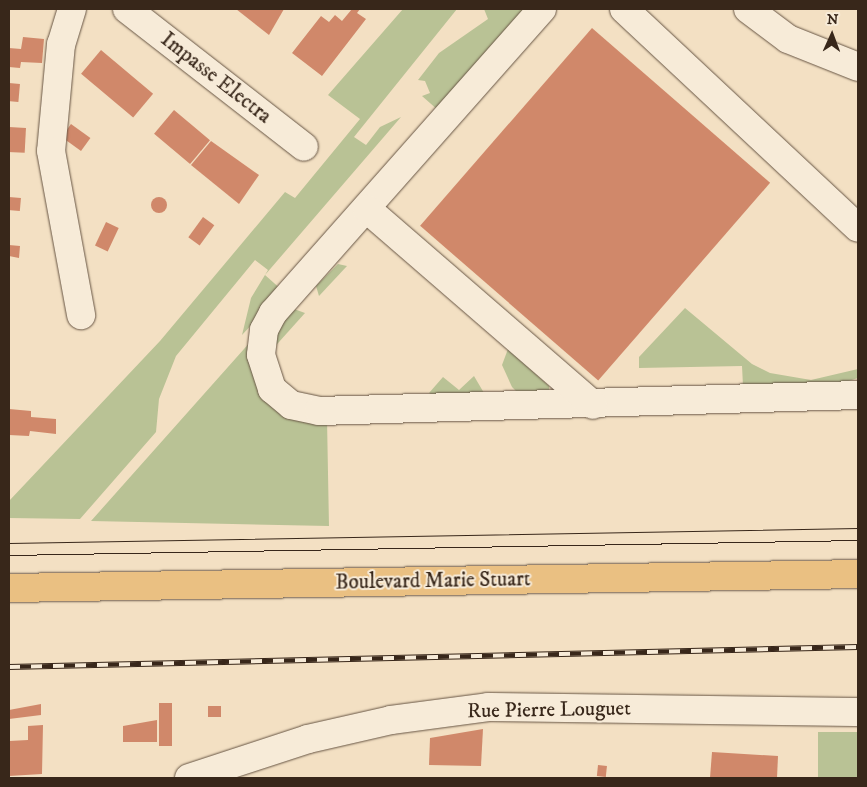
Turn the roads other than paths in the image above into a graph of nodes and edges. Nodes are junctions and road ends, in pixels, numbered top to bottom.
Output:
1 (72, 9) edge
2 (128, 9) edge
3 (542, 9) edge
4 (624, 9) edge
5 (748, 9) edge
6 (858, 67) edge
7 (304, 147) dead end
8 (367, 209) junction
9 (858, 228) edge
10 (81, 315) dead end
11 (858, 395) edge
12 (593, 405) junction
13 (858, 574) edge
14 (9, 588) edge
15 (858, 712) edge
16 (189, 778) edge

1 - 10 street
2 - 7 street, Impasse Electra
3 - 8 street
4 - 9 street
5 - 6 street
8 - 12 street
8 - 12 street
11 - 12 street
13 - 14 main road, Boulevard Marie Stuart
15 - 16 street, Rue Pierre Louguet

